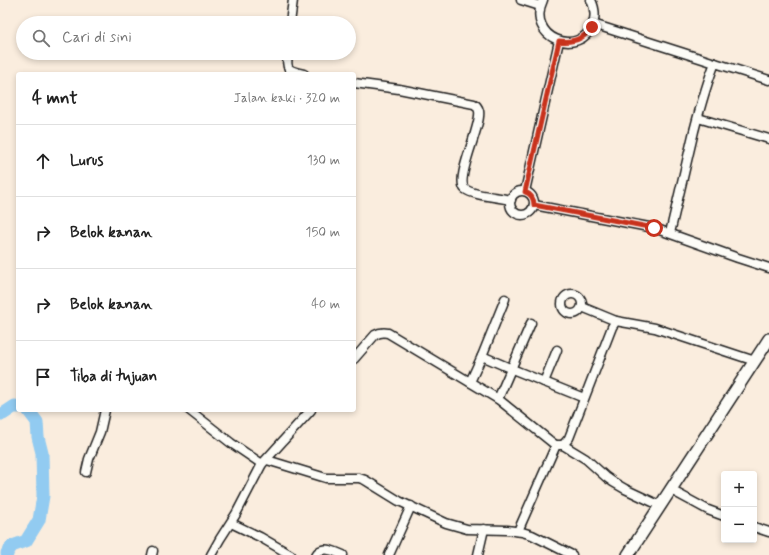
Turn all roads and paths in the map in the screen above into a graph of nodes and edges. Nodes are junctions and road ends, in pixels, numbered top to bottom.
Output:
1 (293, 0) edge
2 (521, 0) edge
3 (591, 0) edge
4 (541, 3) edge
5 (291, 16) edge
6 (593, 24) junction
7 (559, 41) junction
8 (287, 60) edge
9 (715, 63) junction
10 (294, 72) edge
11 (769, 80) edge
12 (356, 83) edge
13 (698, 118) junction
14 (769, 139) edge
15 (525, 192) junction
16 (511, 200) junction
17 (534, 205) junction
18 (670, 233) junction
19 (769, 268) edge
20 (505, 299) dead end
21 (582, 307) dead end
22 (616, 321) junction
23 (531, 323) dead end
24 (769, 339) edge
25 (557, 350) dead end
26 (482, 356) junction
27 (356, 357) edge
28 (755, 361) junction
29 (512, 369) junction
30 (470, 382) junction
31 (544, 382) junction
32 (584, 398) junction
33 (498, 399) junction
34 (105, 412) edge
35 (192, 412) edge
36 (309, 412) edge
37 (560, 445) junction
38 (265, 462) junction
39 (86, 472) dead end
40 (671, 490) junction
41 (411, 506) junction
42 (661, 506) junction
43 (721, 515) edge
44 (231, 523) junction
45 (757, 528) edge
46 (484, 529) junction
47 (518, 531) junction
48 (769, 532) edge
49 (211, 555) edge
50 (291, 555) edge
51 (316, 555) edge
52 (343, 555) edge
53 (389, 555) edge
54 (478, 555) edge
55 (572, 555) edge
56 (628, 555) edge

1 - 5 street
2 - 4 street
3 - 6 street
4 - 7 street
6 - 7 street
6 - 9 street
7 - 15 street
8 - 10 street
9 - 11 street
9 - 13 street
12 - 16 street
13 - 14 street
13 - 18 street
15 - 16 street
15 - 17 street
16 - 17 street
17 - 18 street
18 - 19 street
20 - 26 street
21 - 22 street
22 - 28 street
22 - 32 street
23 - 29 street
24 - 28 main road
25 - 31 street
26 - 29 street
26 - 30 street
27 - 30 street
28 - 40 main road
29 - 31 street
29 - 33 street
30 - 33 street
31 - 32 street
32 - 37 street
33 - 37 street
34 - 39 street
35 - 38 street
36 - 38 street
37 - 42 street
37 - 47 street
38 - 41 street
38 - 44 street
40 - 42 main road
40 - 43 street
41 - 46 street
41 - 53 street
42 - 56 main road
44 - 49 street
44 - 50 street
45 - 48 street
46 - 47 street
46 - 54 street
47 - 55 street
51 - 52 street

